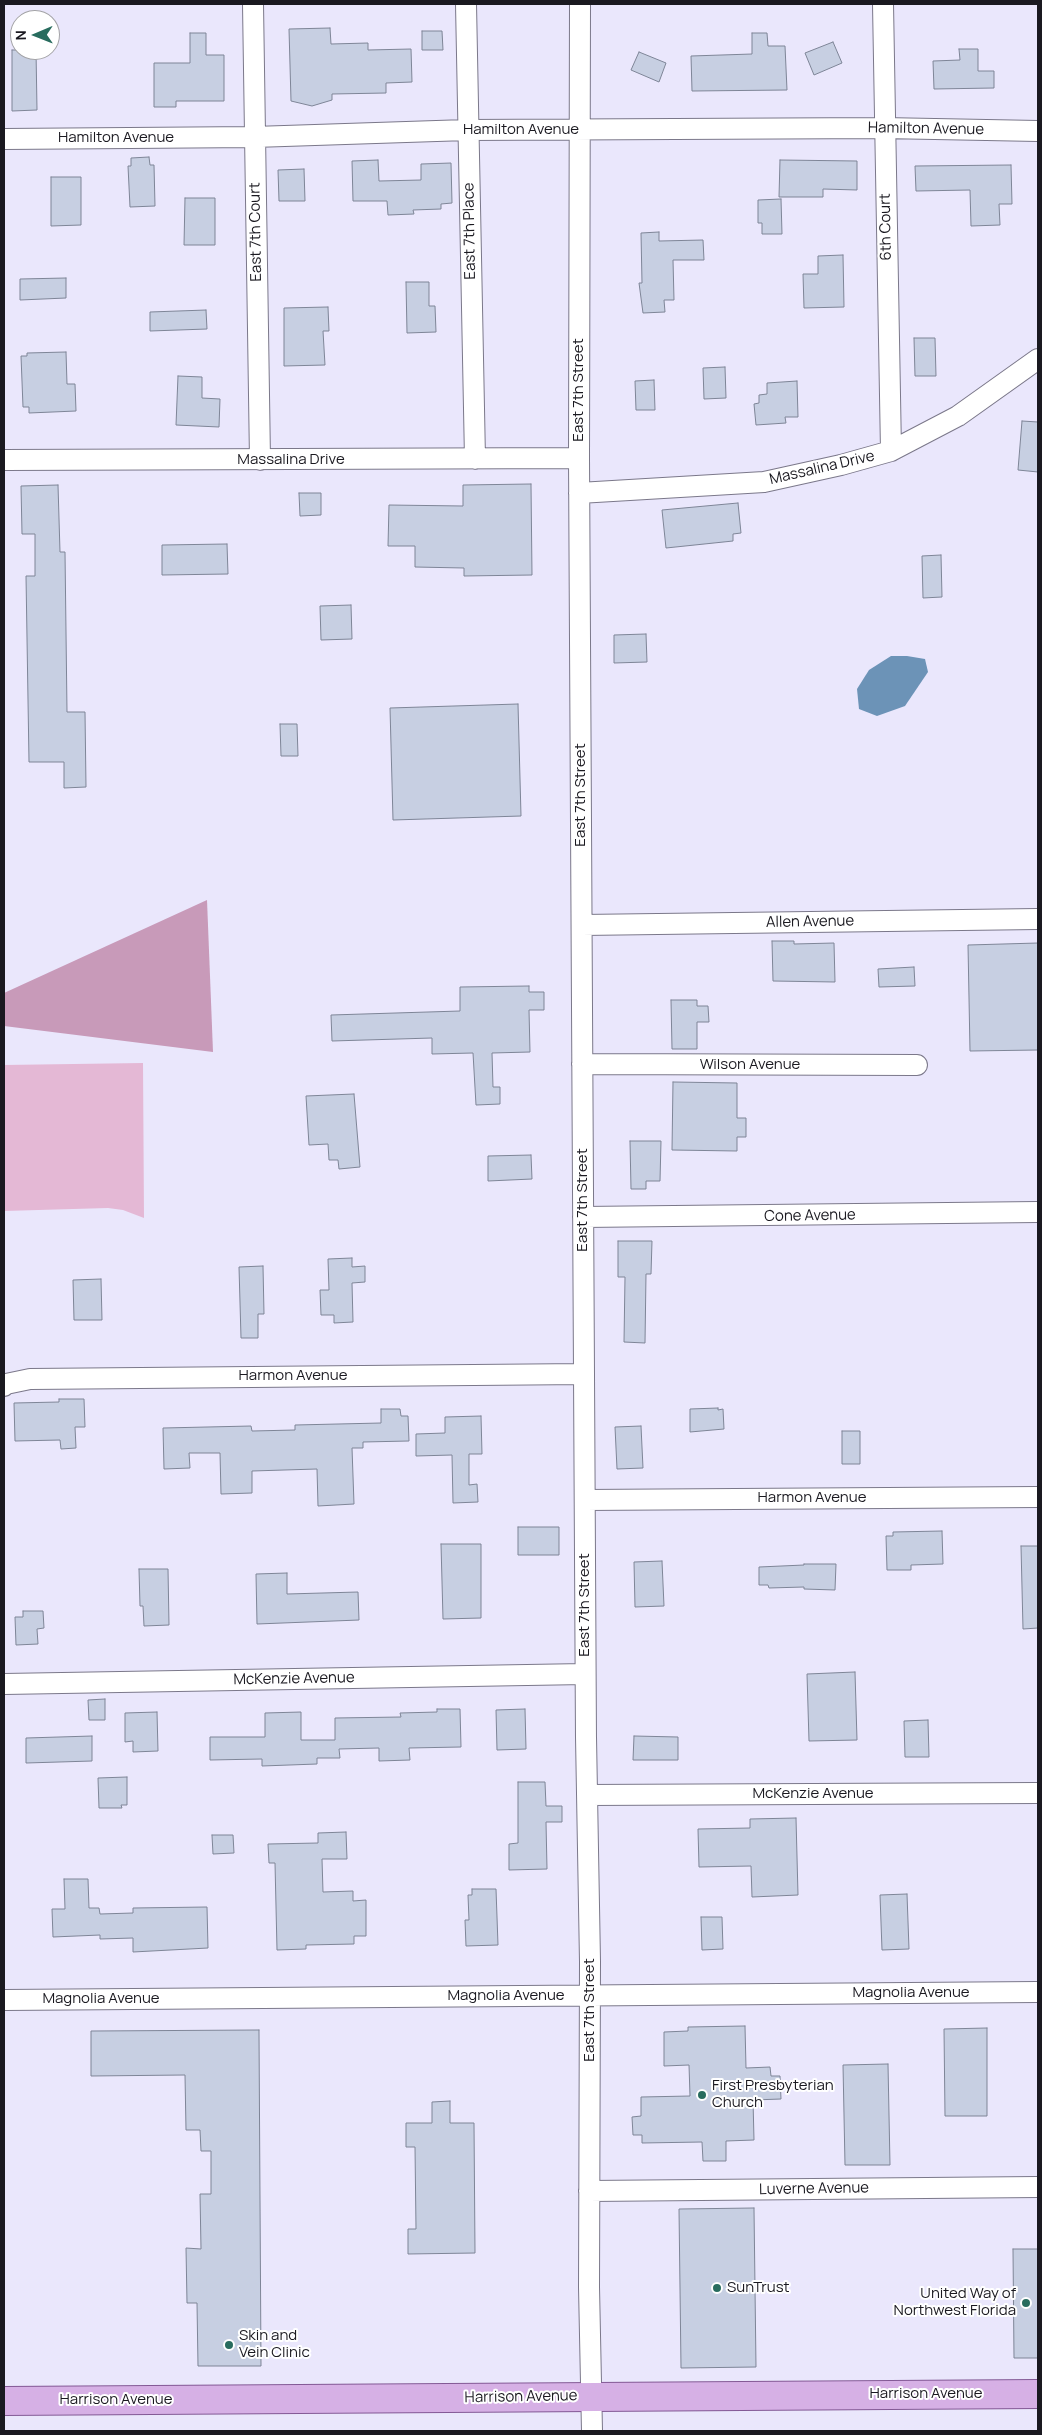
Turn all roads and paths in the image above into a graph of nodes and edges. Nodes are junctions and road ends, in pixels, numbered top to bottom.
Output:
1 (253, 4) edge
2 (466, 4) edge
3 (580, 4) edge
4 (883, 4) edge
5 (884, 128) junction
6 (468, 130) junction
7 (579, 130) junction
8 (1038, 131) edge
9 (254, 137) junction
10 (4, 139) edge
11 (1038, 360) edge
12 (891, 451) junction
13 (579, 458) junction
14 (475, 459) junction
15 (4, 460) edge
16 (260, 460) junction
17 (579, 493) junction
18 (1038, 919) edge
19 (582, 926) junction
20 (582, 1064) junction
21 (917, 1065) dead end
22 (1038, 1212) edge
23 (583, 1217) junction
24 (584, 1374) junction
25 (4, 1386) edge
26 (1038, 1498) edge
27 (585, 1500) junction
28 (585, 1674) junction
29 (4, 1684) edge
30 (1038, 1792) edge
31 (587, 1795) junction
32 (1038, 1992) edge
33 (590, 1996) junction
34 (4, 2000) edge
35 (1038, 2187) edge
36 (589, 2191) junction
37 (1038, 2394) edge
38 (592, 2396) junction
39 (4, 2401) edge
40 (592, 2431) edge

1 - 9 street, East 7th Court
2 - 6 street, East 7th Place
3 - 7 street, East 7th Street
4 - 5 street, 6th Court
5 - 7 street, Hamilton Avenue
5 - 8 street, Hamilton Avenue
5 - 12 street, 6th Court
6 - 7 street, Hamilton Avenue
6 - 9 street, Hamilton Avenue
6 - 14 street, East 7th Place
7 - 13 street, East 7th Street
9 - 10 street, Hamilton Avenue
9 - 16 street, East 7th Court
11 - 12 street, Massalina Drive
12 - 17 street, Massalina Drive
13 - 14 street, Massalina Drive
13 - 17 street, East 7th Street
14 - 16 street, Massalina Drive
15 - 16 street, Massalina Drive
17 - 19 street, East 7th Street
18 - 19 street, Allen Avenue
19 - 20 street, East 7th Street
20 - 21 street, Wilson Avenue
20 - 23 street, East 7th Street
22 - 23 street, Cone Avenue
23 - 24 street, East 7th Street
24 - 25 street, Harmon Avenue
24 - 27 street, East 7th Street
26 - 27 street, Harmon Avenue
27 - 28 street, East 7th Street
28 - 29 street, McKenzie Avenue
28 - 31 street, East 7th Street
30 - 31 street, McKenzie Avenue
31 - 33 street, East 7th Street
32 - 33 street, Magnolia Avenue
33 - 34 street, Magnolia Avenue
33 - 36 street, East 7th Street
35 - 36 street, Luverne Avenue
36 - 38 street, East 7th Street
37 - 38 main road, Harrison Avenue
38 - 39 main road, Harrison Avenue
38 - 40 street, East 7th Street

